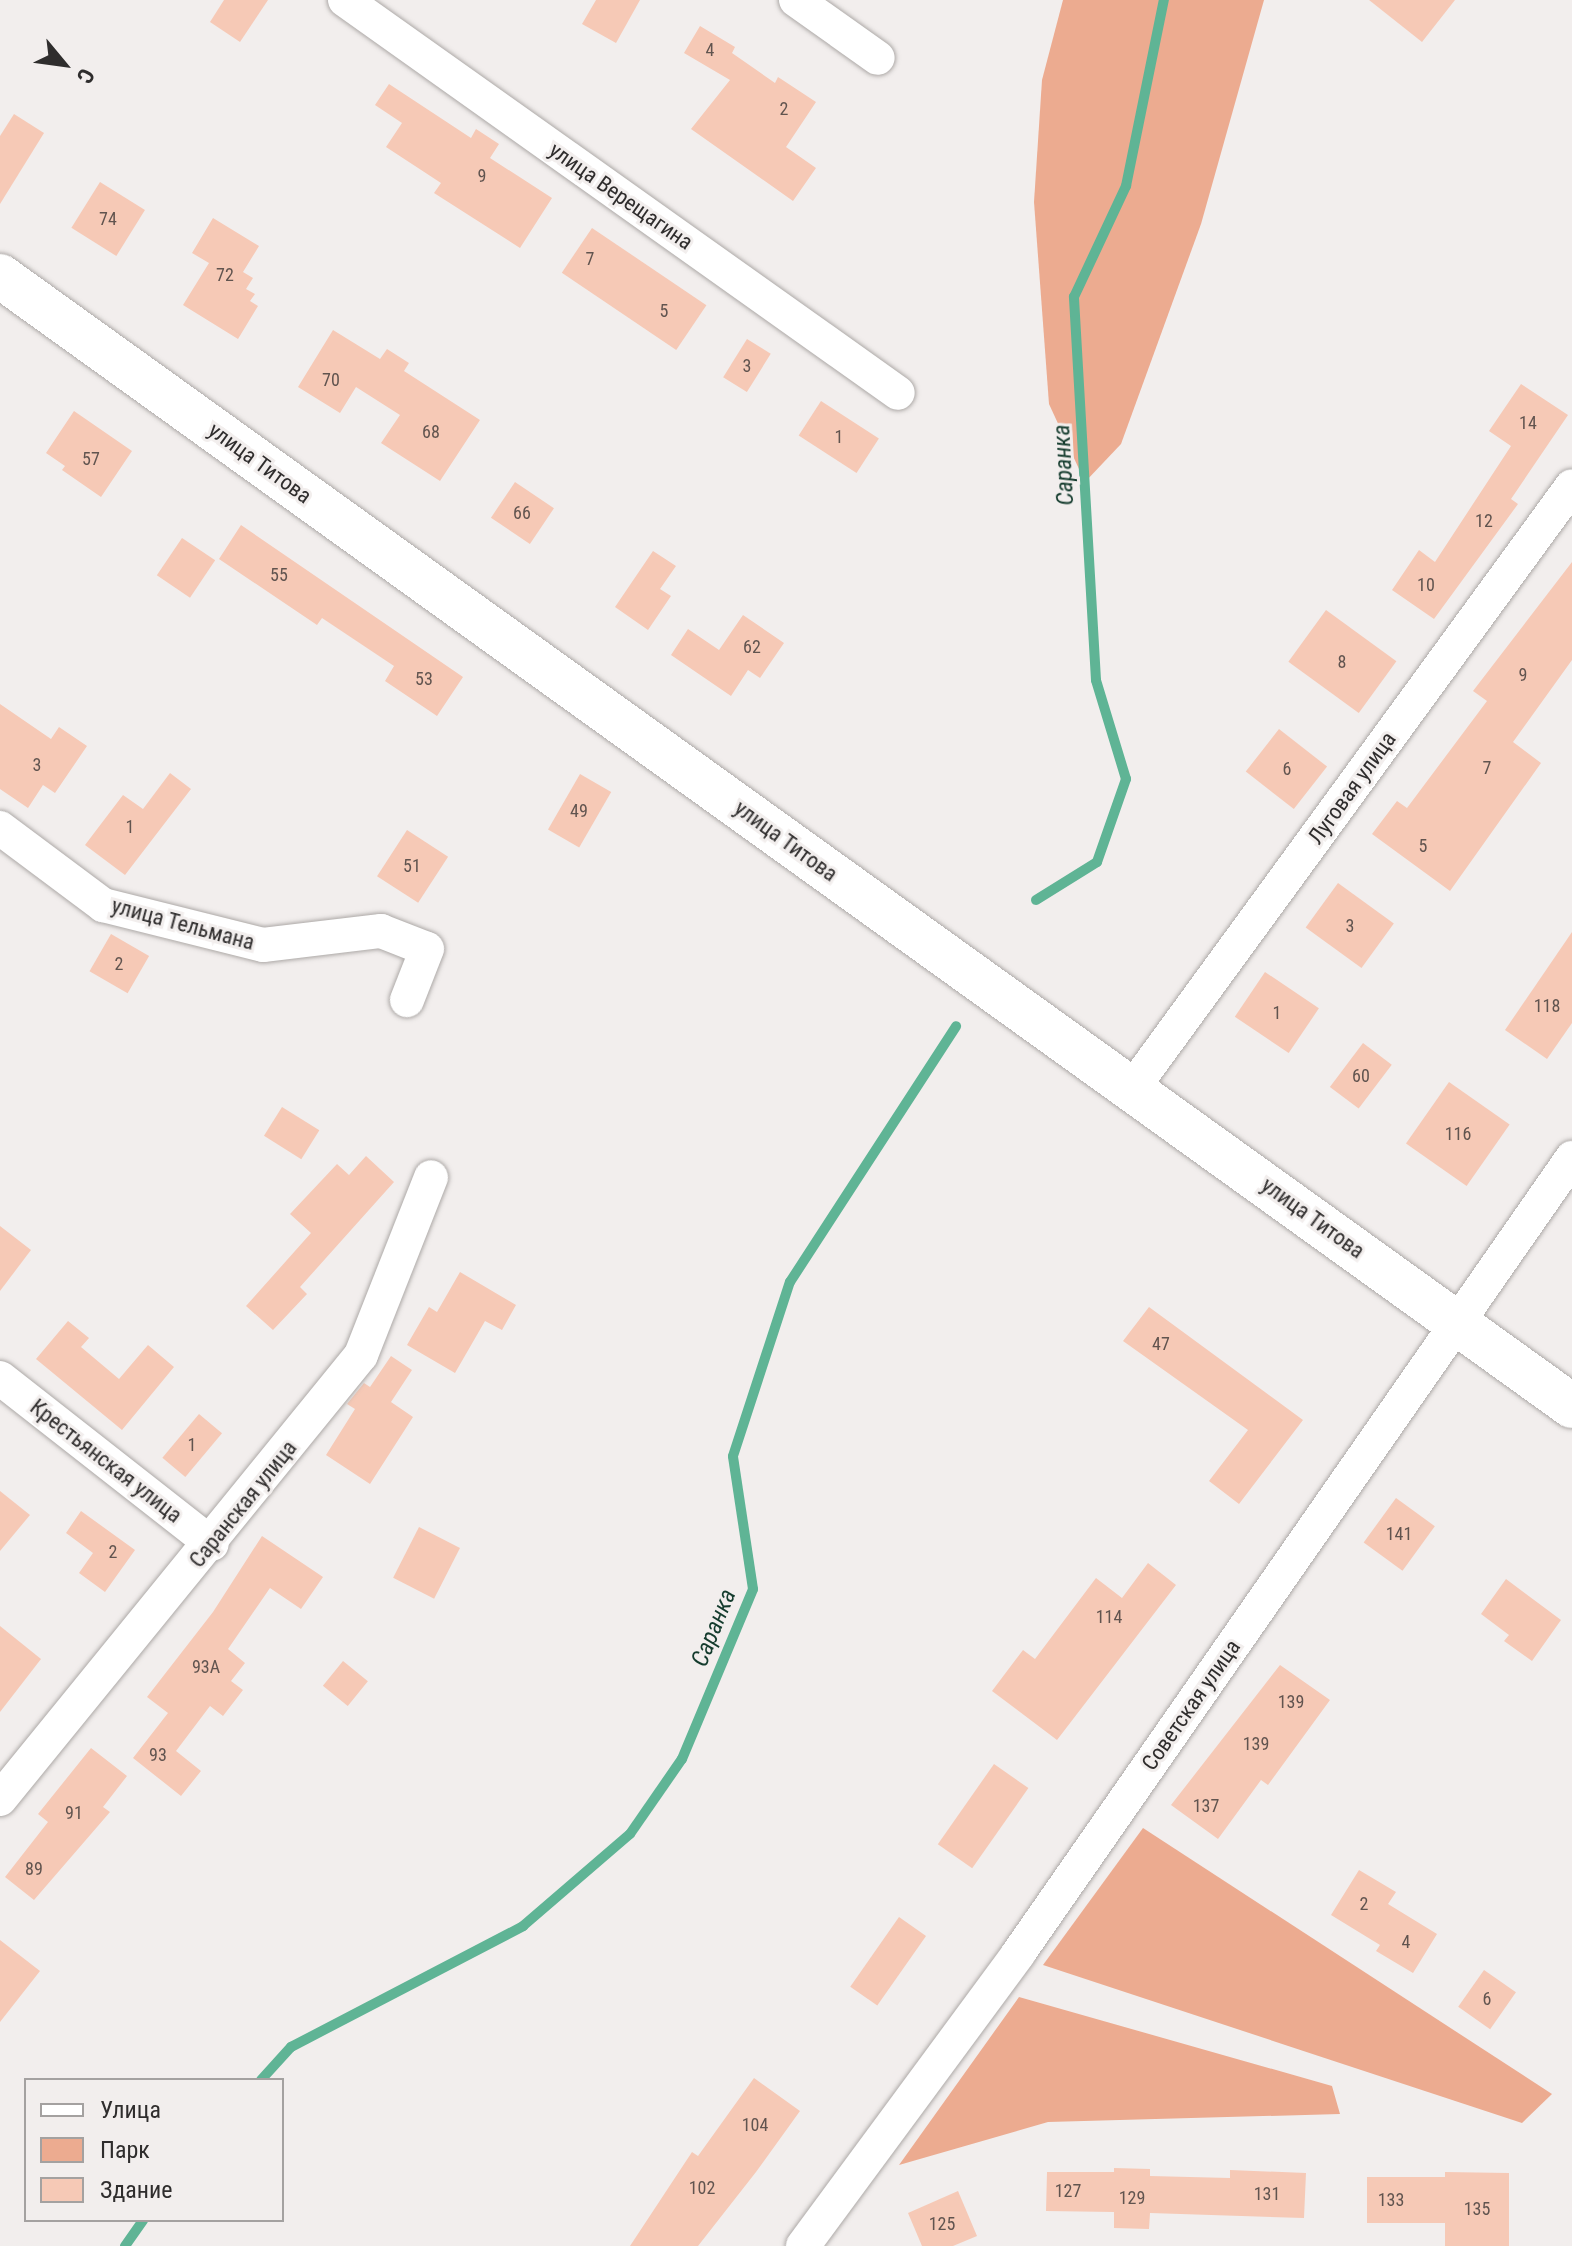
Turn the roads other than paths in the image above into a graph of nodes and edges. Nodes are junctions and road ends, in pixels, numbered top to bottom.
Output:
1 (345, 0) edge
2 (796, 0) edge
3 (878, 58) dead end
4 (0, 276) edge
5 (898, 393) dead end
6 (1572, 486) edge
7 (0, 828) edge
8 (407, 1000) dead end
9 (1132, 1089) junction
10 (1572, 1158) edge
11 (431, 1177) dead end
12 (1456, 1322) junction
13 (0, 1378) edge
14 (1572, 1406) edge
15 (212, 1544) junction
16 (0, 1799) edge
17 (803, 2246) edge

1 - 5 street, улица Верещагина
2 - 3 street
4 - 9 main road, улица Титова
6 - 9 street, Луговая улица
7 - 8 street, улица Тельмана
9 - 12 main road, улица Титова
10 - 12 street, Советская улица
11 - 15 street, Саранская улица
12 - 14 main road, улица Титова
12 - 17 street, Советская улица
13 - 15 street, Крестьянская улица
15 - 16 street, Саранская улица

